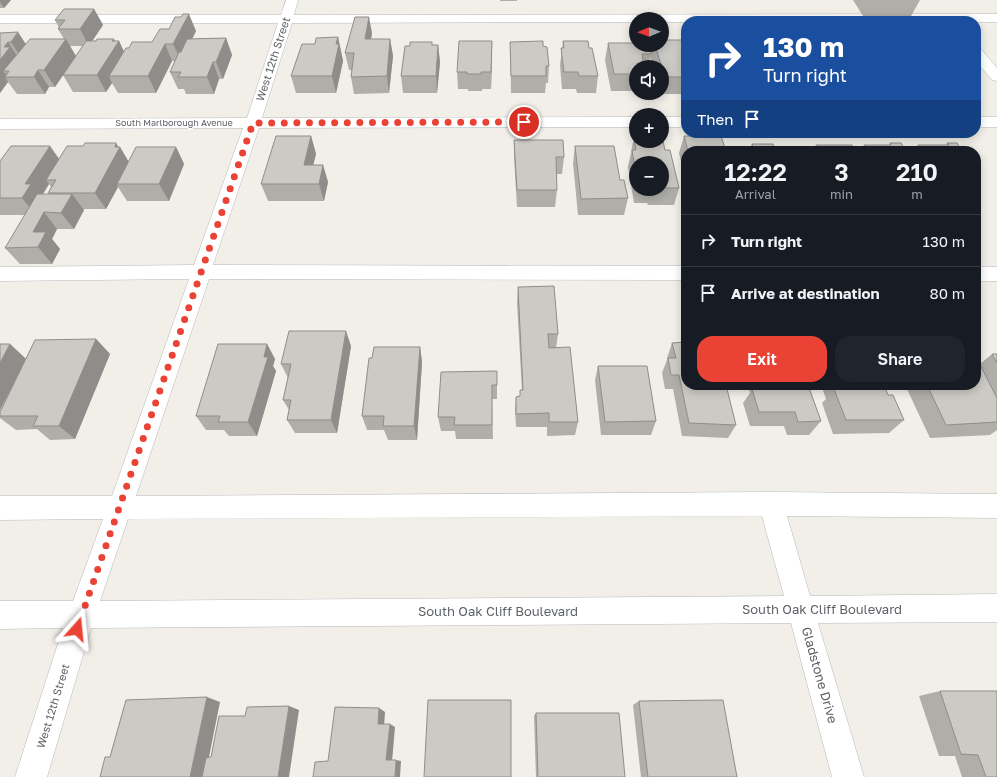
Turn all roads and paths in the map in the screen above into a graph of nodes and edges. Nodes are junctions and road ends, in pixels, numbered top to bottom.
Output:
1 (938, 6) dead end
2 (289, 9) edge
3 (751, 16) edge
4 (946, 16) edge
5 (981, 18) edge
6 (997, 18) edge
7 (0, 19) edge
8 (981, 58) edge
9 (997, 77) edge
10 (629, 122) edge
11 (669, 122) edge
12 (681, 122) edge
13 (981, 122) edge
14 (997, 122) edge
15 (253, 123) junction
16 (0, 124) edge
17 (201, 272) junction
18 (681, 273) edge
19 (0, 274) edge
20 (981, 274) edge
21 (997, 274) edge
22 (771, 504) junction
23 (997, 506) edge
24 (120, 507) junction
25 (0, 508) edge
26 (997, 608) edge
27 (801, 609) junction
28 (0, 615) edge
29 (81, 615) junction
30 (31, 777) edge
31 (848, 777) edge

1 - 4 street
2 - 3 street
2 - 7 street
2 - 15 street, West 12th Street
5 - 6 street
8 - 9 street
10 - 15 street, South Marlborough Avenue
11 - 12 street
13 - 14 street
15 - 16 street, South Marlborough Avenue
15 - 17 street, West 12th Street
17 - 18 street
17 - 19 street
17 - 24 street, West 12th Street
20 - 21 street
22 - 23 street
22 - 24 street
22 - 27 street, Gladstone Drive
24 - 25 street
24 - 29 street, West 12th Street
26 - 27 street, South Oak Cliff Boulevard
27 - 29 street, South Oak Cliff Boulevard
27 - 31 street, Gladstone Drive
28 - 29 street, South Oak Cliff Boulevard
29 - 30 street, West 12th Street

